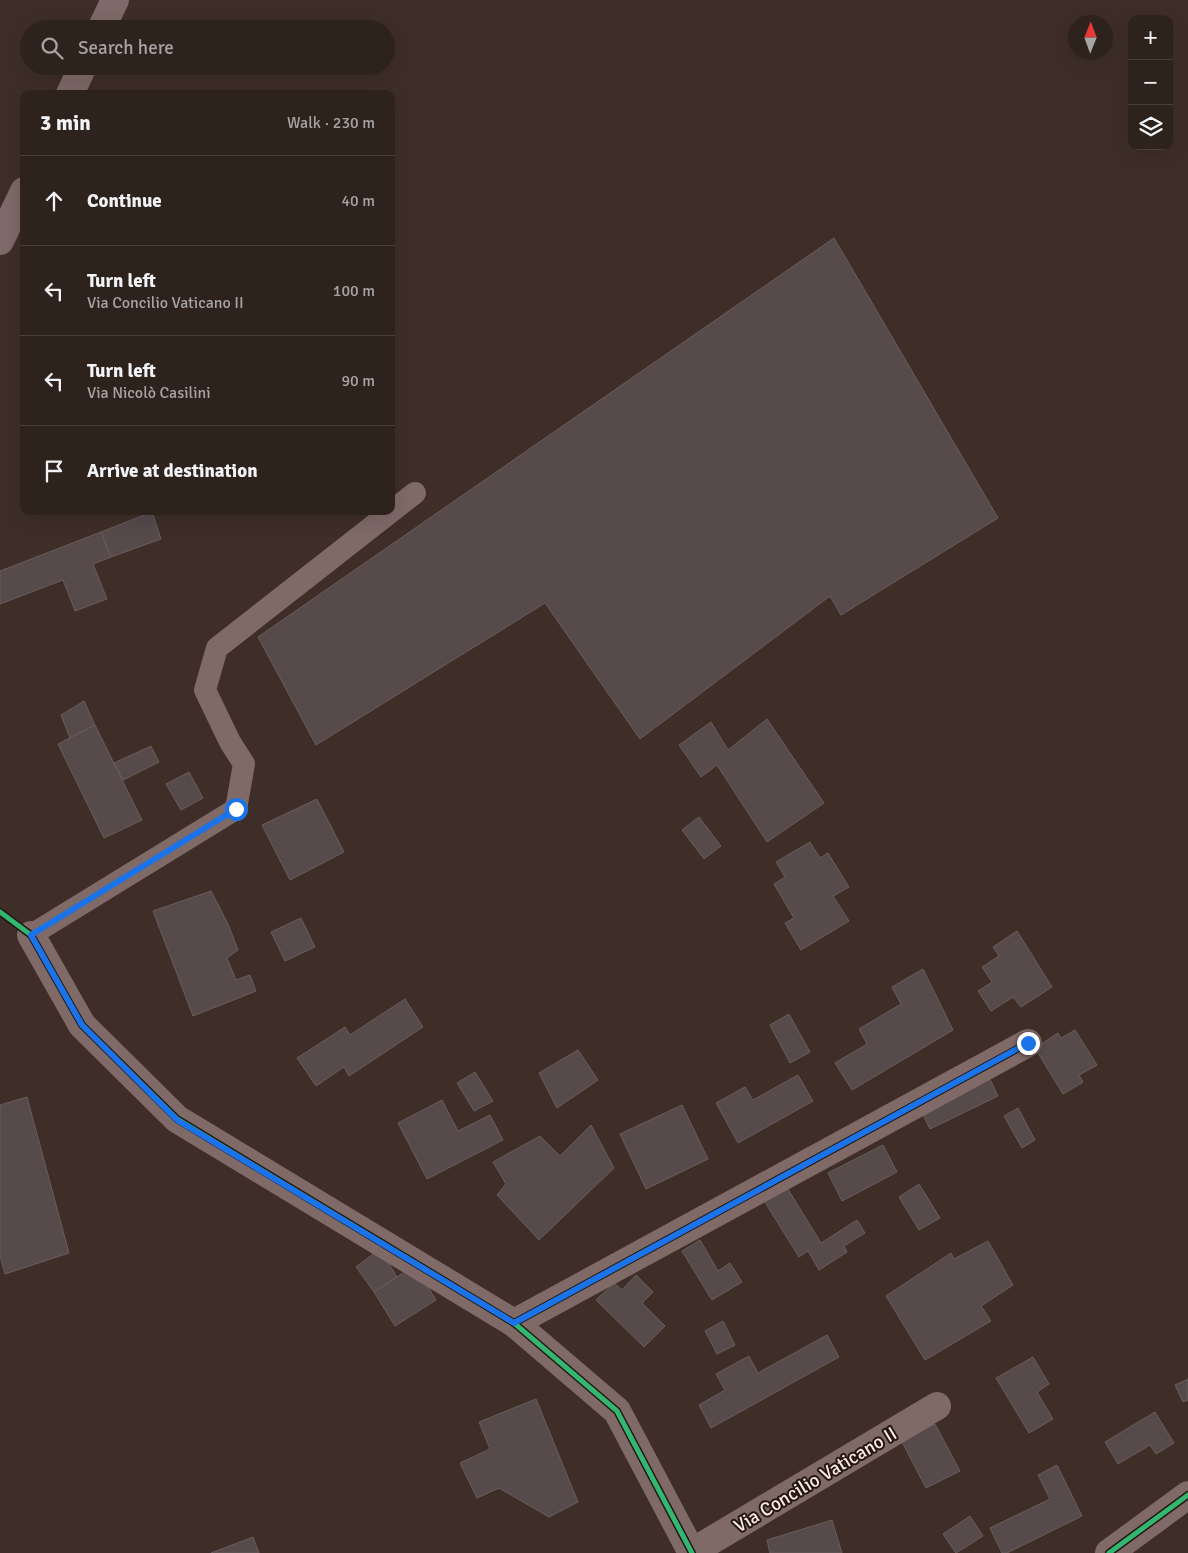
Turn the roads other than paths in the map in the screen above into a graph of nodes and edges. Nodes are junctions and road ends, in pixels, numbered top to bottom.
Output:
1 (115, 0) edge
2 (105, 20) edge
3 (79, 75) edge
4 (72, 90) edge
5 (20, 199) edge
6 (0, 241) edge
7 (415, 493) dead end
8 (395, 509) edge
9 (387, 515) edge
10 (31, 935) joint
11 (1028, 1043) dead end
12 (514, 1323) junction
13 (937, 1406) dead end
14 (1188, 1495) edge
15 (692, 1553) edge
16 (1109, 1553) edge

1 - 2 main road
3 - 4 main road
5 - 6 main road
7 - 8 lane
9 - 10 lane
10 - 12 street, Via Concilio Vaticano II
11 - 12 street
12 - 15 street, Via Concilio Vaticano II
13 - 15 street, Via Concilio Vaticano II
14 - 16 street

